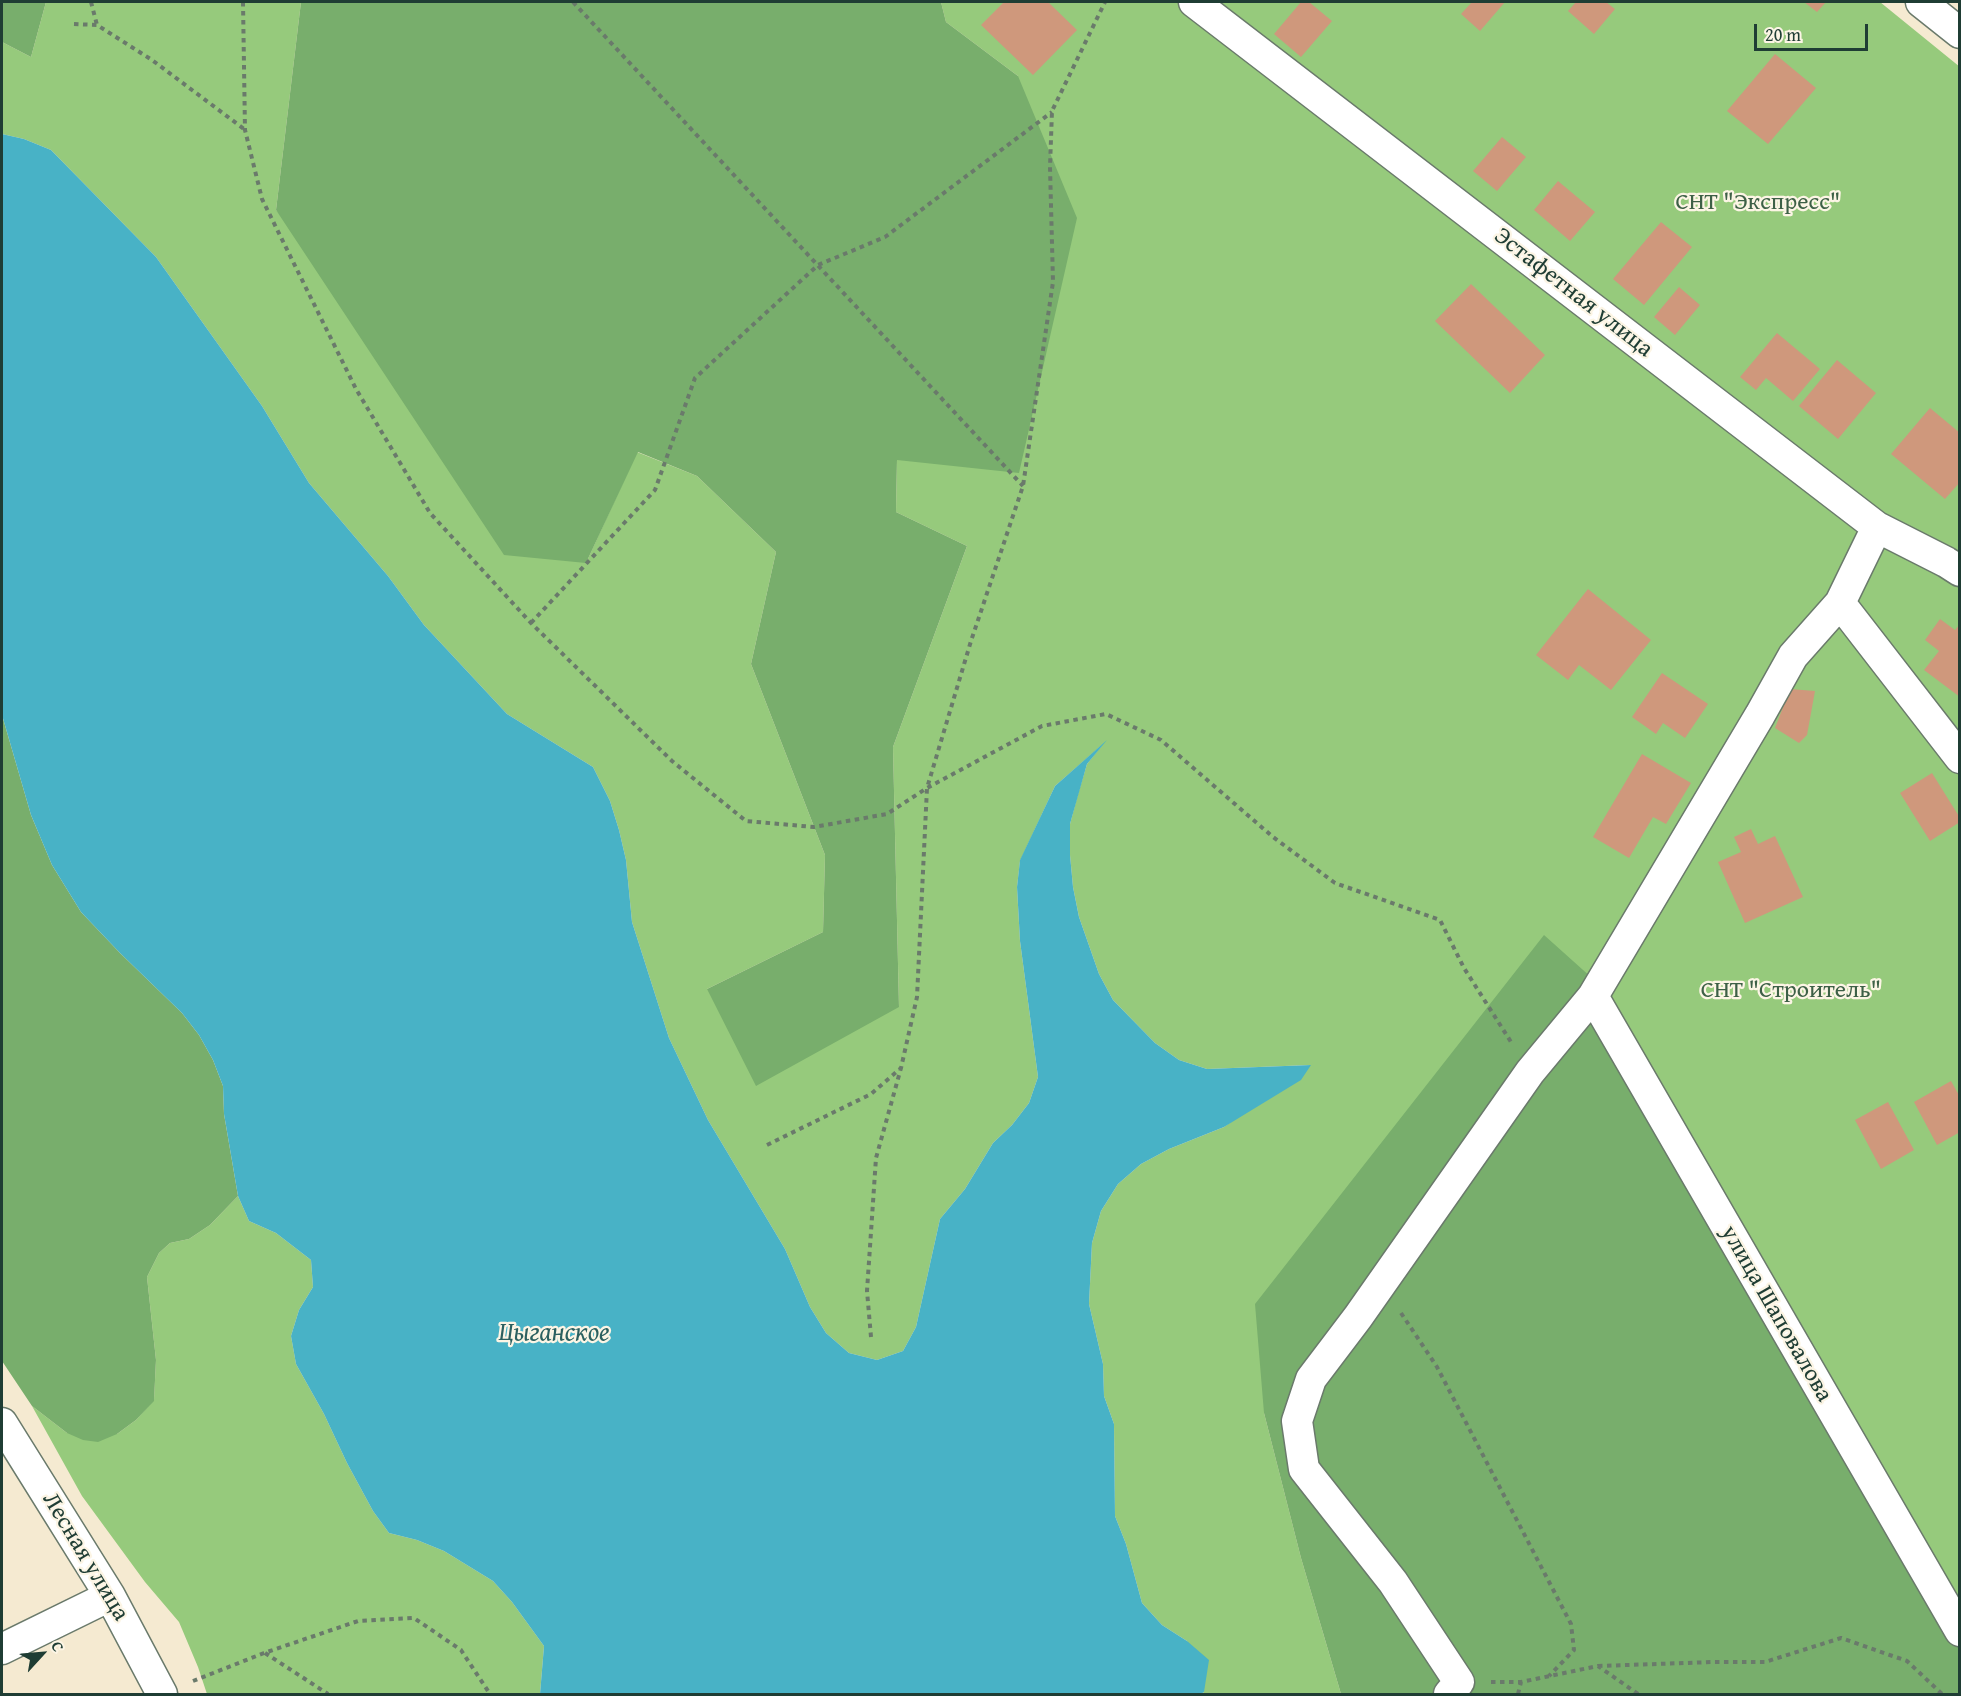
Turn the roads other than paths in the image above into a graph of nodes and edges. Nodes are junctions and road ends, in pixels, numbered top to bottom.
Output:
1 (1194, 2) edge
2 (1921, 2) edge
3 (1959, 33) edge
4 (1878, 527) junction
5 (1959, 571) edge
6 (1840, 603) junction
7 (1959, 758) edge
8 (1593, 996) junction
9 (2, 1423) edge
10 (110, 1596) junction
11 (1959, 1631) edge
12 (2, 1649) edge
13 (1454, 1688) edge
14 (162, 1694) edge

1 - 4 street, Эстафетная улица
2 - 3 street
4 - 5 street, Эстафетная улица
4 - 6 street
6 - 7 street
6 - 8 street
8 - 11 street, улица Шаповалова
8 - 13 street
9 - 10 street, Лесная улица
10 - 12 street
10 - 14 street, Лесная улица

